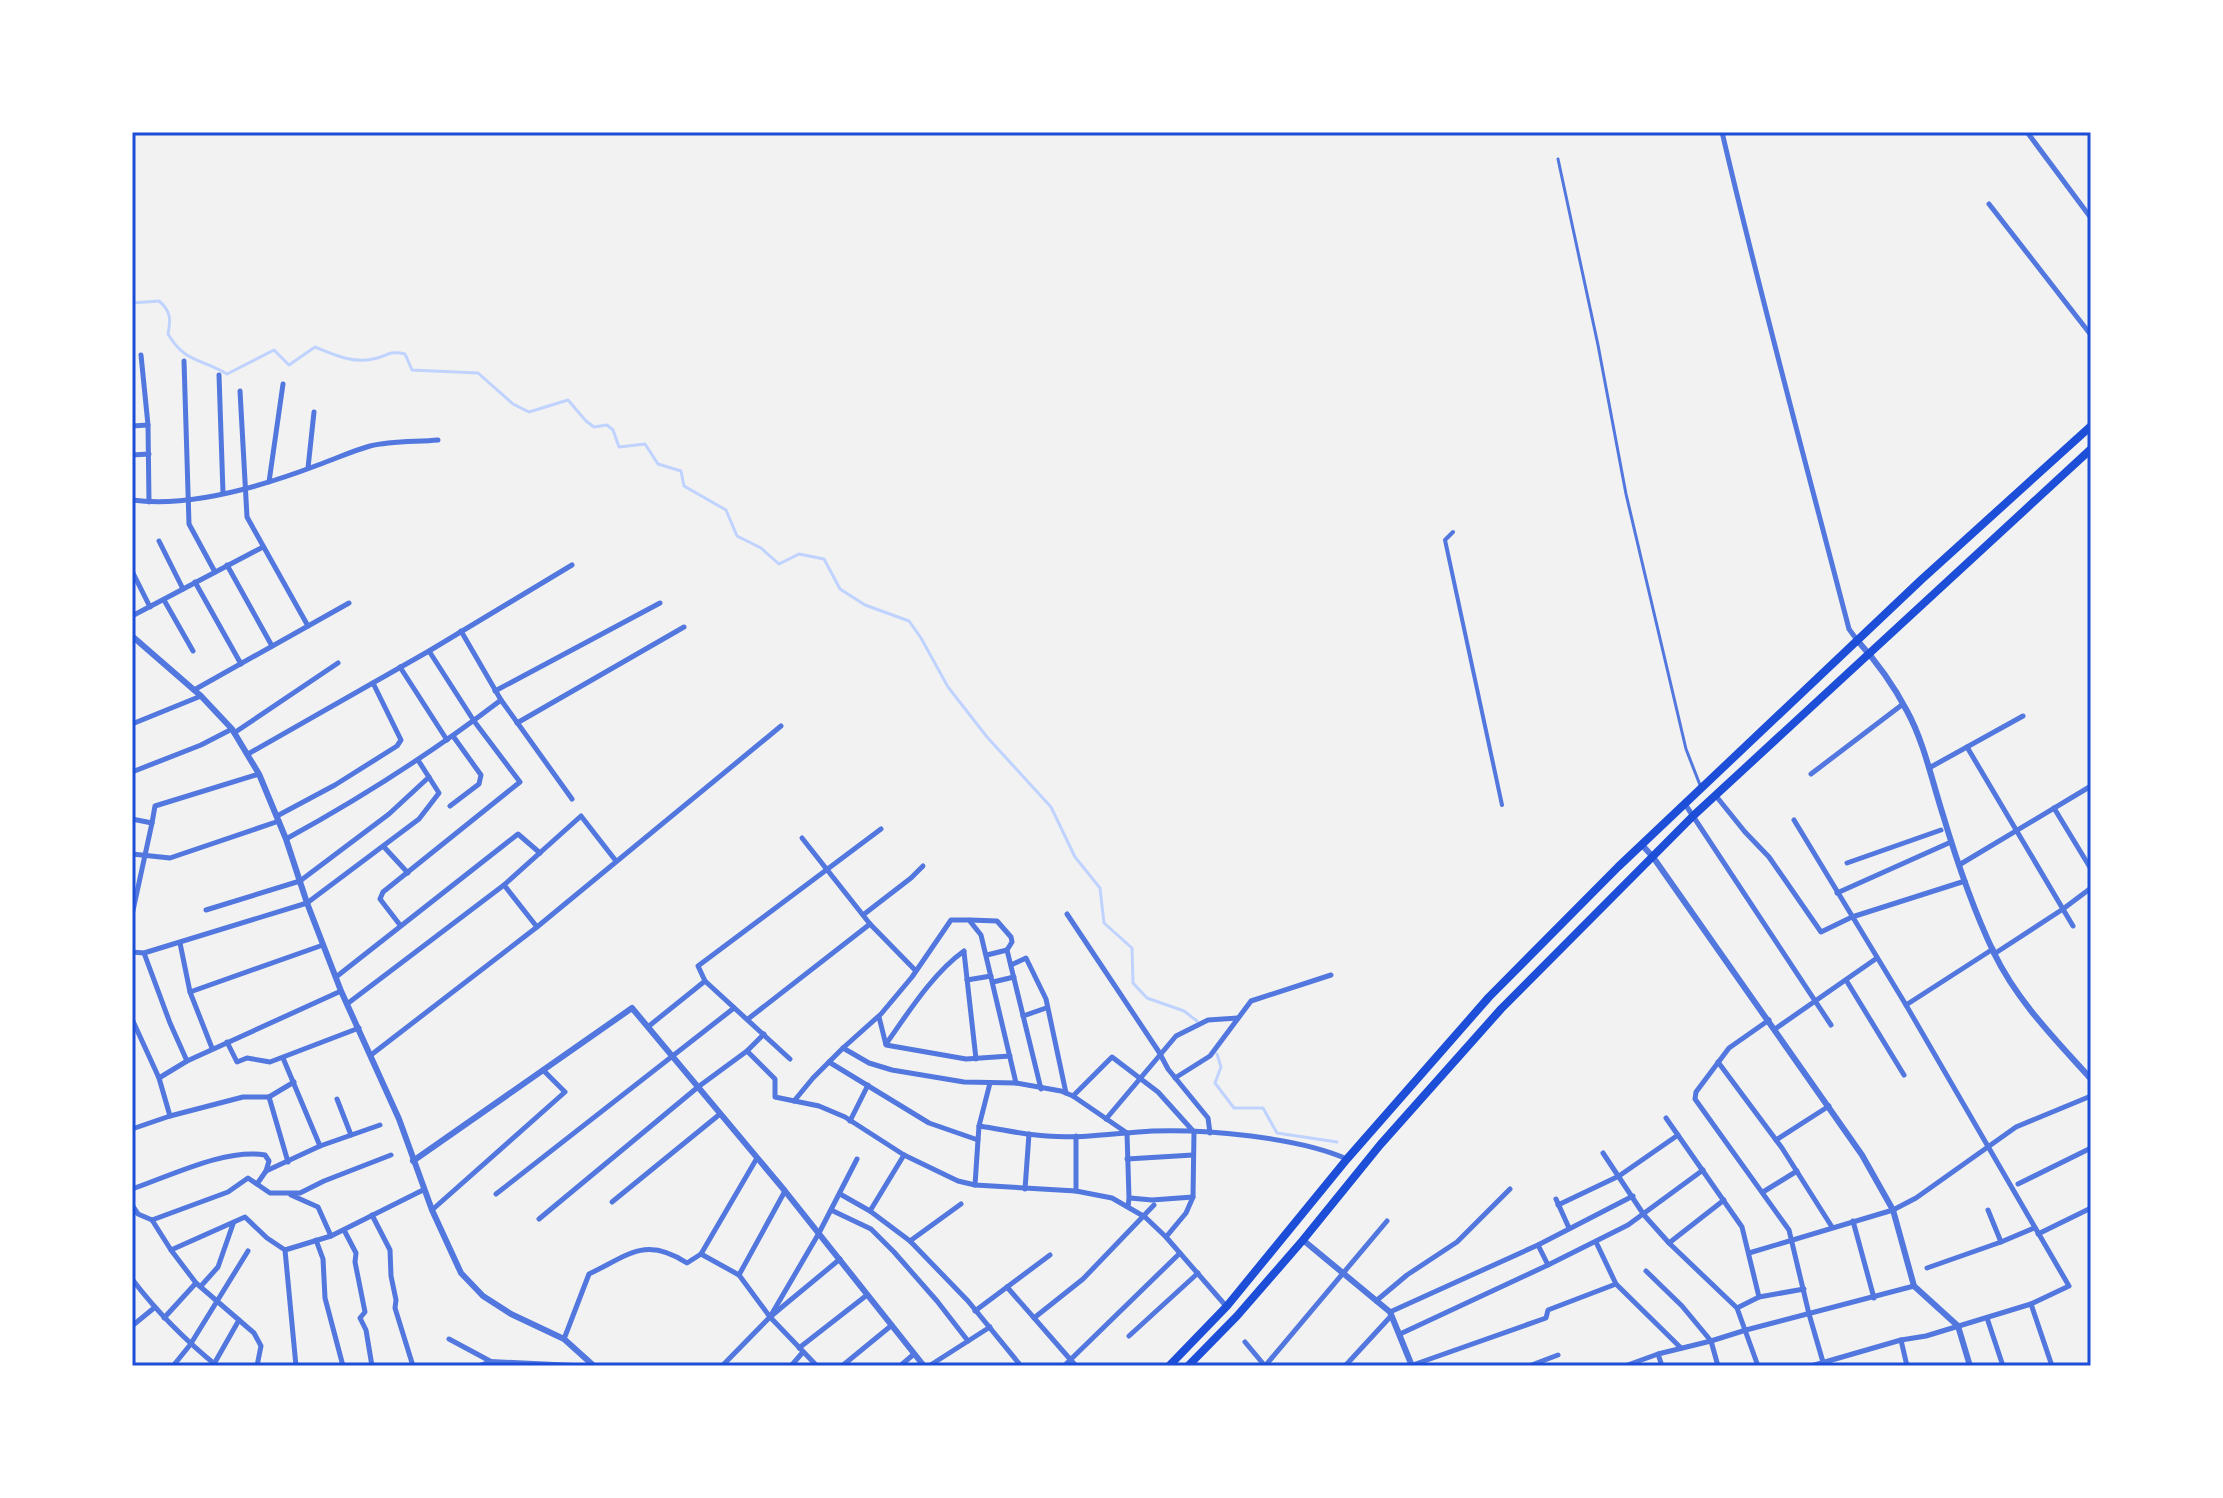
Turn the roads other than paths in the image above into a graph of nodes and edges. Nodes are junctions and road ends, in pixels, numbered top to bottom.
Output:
1 (1722, 132) edge
2 (2027, 132) edge
3 (1558, 159) dead end
4 (1989, 204) dead end
5 (2091, 218) edge
6 (2091, 335) edge
7 (141, 355) dead end
8 (184, 361) dead end
9 (219, 375) dead end
10 (283, 384) dead end
11 (240, 391) dead end
12 (314, 412) dead end
13 (148, 425) junction
14 (132, 426) edge
15 (2091, 426) edge
16 (438, 440) dead end
17 (2091, 449) edge
18 (149, 454) junction
19 (132, 455) edge
20 (308, 468) junction
21 (269, 482) junction
22 (244, 488) junction
23 (223, 493) junction
24 (188, 499) junction
25 (132, 500) edge
26 (149, 502) junction
27 (1453, 532) dead end
28 (159, 541) dead end
29 (263, 547) junction
30 (227, 565) junction
31 (572, 565) dead end
32 (132, 571) edge
33 (215, 572) junction
34 (195, 582) junction
35 (183, 589) junction
36 (164, 600) junction
37 (349, 603) dead end
38 (660, 603) dead end
39 (150, 607) junction
40 (132, 616) edge
41 (308, 626) junction
42 (684, 627) dead end
43 (461, 631) junction
44 (132, 636) edge
45 (1857, 640) junction
46 (272, 646) junction
47 (193, 651) dead end
48 (429, 651) junction
49 (1868, 652) junction
50 (338, 663) dead end
51 (241, 664) junction
52 (400, 667) junction
53 (373, 683) junction
54 (194, 690) junction
55 (495, 691) junction
56 (201, 696) junction
57 (501, 700) junction
58 (1903, 704) junction
59 (2023, 716) dead end
60 (474, 721) junction
61 (517, 723) junction
62 (132, 724) edge
63 (781, 726) dead end
64 (233, 731) junction
65 (450, 738) junction
66 (1967, 747) junction
67 (248, 754) junction
68 (418, 760) junction
69 (1928, 768) junction
70 (132, 772) edge
71 (259, 774) junction
72 (1811, 774) dead end
73 (429, 777) junction
74 (2091, 786) edge
75 (1701, 789) junction
76 (1716, 795) junction
77 (572, 799) dead end
78 (1685, 804) junction
79 (1502, 805) dead end
80 (450, 806) dead end
81 (2054, 808) junction
82 (1693, 816) junction
83 (132, 819) edge
84 (278, 819) junction
85 (1794, 820) dead end
86 (152, 823) junction
87 (881, 829) dead end
88 (1941, 830) dead end
89 (2017, 831) junction
90 (802, 838) dead end
91 (286, 839) junction
92 (1951, 842) junction
93 (1642, 845) junction
94 (384, 846) junction
95 (540, 853) junction
96 (132, 854) edge
97 (144, 856) junction
98 (1653, 857) junction
99 (616, 861) junction
100 (1847, 863) dead end
101 (1959, 865) junction
102 (923, 866) dead end
103 (828, 869) junction
104 (2091, 869) edge
105 (408, 873) junction
106 (300, 881) junction
107 (1965, 881) junction
108 (504, 885) junction
109 (2091, 888) edge
110 (1837, 893) junction
111 (307, 903) junction
112 (2063, 909) junction
113 (206, 910) dead end
114 (1067, 914) dead end
115 (132, 915) edge
116 (863, 915) junction
117 (1852, 917) junction
118 (969, 920) junction
119 (870, 924) junction
120 (400, 925) junction
121 (2073, 926) dead end
122 (537, 927) junction
123 (180, 943) junction
124 (323, 945) junction
125 (1007, 950) junction
126 (1994, 951) junction
127 (132, 952) edge
128 (144, 953) junction
129 (987, 955) junction
130 (1877, 958) junction
131 (1011, 965) junction
132 (916, 971) junction
133 (1331, 975) dead end
134 (336, 977) junction
135 (1014, 977) junction
136 (992, 979) junction
137 (967, 980) junction
138 (1846, 980) junction
139 (705, 981) junction
140 (341, 991) junction
141 (190, 992) junction
142 (1489, 997) junction
143 (1815, 1001) junction
144 (347, 1004) junction
145 (1906, 1005) junction
146 (734, 1008) junction
147 (1046, 1008) junction
148 (1501, 1009) junction
149 (1023, 1016) junction
150 (879, 1017) junction
151 (1238, 1018) junction
152 (132, 1019) edge
153 (747, 1019) junction
154 (1769, 1020) junction
155 (1831, 1025) dead end
156 (649, 1026) junction
157 (359, 1028) junction
158 (1775, 1029) junction
159 (764, 1034) junction
160 (227, 1042) junction
161 (886, 1045) junction
162 (212, 1048) junction
163 (843, 1048) junction
164 (747, 1051) junction
165 (1160, 1053) junction
166 (371, 1055) junction
167 (1010, 1056) junction
168 (674, 1057) junction
169 (283, 1058) junction
170 (790, 1059) dead end
171 (976, 1059) junction
172 (187, 1061) junction
173 (829, 1062) junction
174 (1718, 1062) junction
175 (543, 1070) junction
176 (1904, 1075) dead end
177 (159, 1078) junction
178 (1140, 1078) junction
179 (1175, 1078) junction
180 (2091, 1079) edge
181 (294, 1082) junction
182 (990, 1083) junction
183 (1016, 1083) junction
184 (868, 1085) junction
185 (698, 1087) junction
186 (1042, 1089) junction
187 (1070, 1095) junction
188 (2091, 1096) edge
189 (269, 1097) junction
190 (337, 1099) dead end
191 (794, 1101) junction
192 (1829, 1106) junction
193 (720, 1114) junction
194 (170, 1116) junction
195 (1666, 1118) dead end
196 (1106, 1119) junction
197 (850, 1121) junction
198 (380, 1125) dead end
199 (979, 1126) junction
200 (132, 1129) edge
201 (1194, 1132) junction
202 (1127, 1133) junction
203 (1210, 1133) junction
204 (1029, 1134) junction
205 (1678, 1135) junction
206 (351, 1136) junction
207 (1076, 1136) junction
208 (978, 1140) junction
209 (1776, 1140) junction
210 (1988, 1145) junction
211 (320, 1146) junction
212 (2091, 1148) edge
213 (1603, 1153) dead end
214 (391, 1155) dead end
215 (904, 1155) junction
216 (1193, 1155) junction
217 (757, 1158) junction
218 (857, 1159) dead end
219 (1127, 1159) junction
220 (1347, 1159) junction
221 (413, 1161) junction
222 (288, 1162) junction
223 (1703, 1170) junction
224 (266, 1171) junction
225 (1797, 1171) junction
226 (1619, 1176) junction
227 (257, 1184) junction
228 (2018, 1184) dead end
229 (975, 1185) junction
230 (132, 1189) edge
231 (1025, 1189) junction
232 (1510, 1189) dead end
233 (423, 1190) junction
234 (785, 1191) junction
235 (1076, 1191) junction
236 (287, 1192) junction
237 (1763, 1192) junction
238 (496, 1194) dead end
239 (840, 1194) junction
240 (1633, 1196) junction
241 (1193, 1197) junction
242 (1129, 1198) junction
243 (1724, 1200) junction
244 (612, 1202) dead end
245 (961, 1204) dead end
246 (132, 1205) edge
247 (1154, 1205) dead end
248 (1128, 1207) junction
249 (2091, 1208) edge
250 (432, 1210) junction
251 (831, 1210) junction
252 (1893, 1210) junction
253 (1988, 1210) dead end
254 (870, 1211) junction
255 (372, 1215) junction
256 (1644, 1215) junction
257 (1145, 1217) junction
258 (539, 1219) dead end
259 (152, 1220) junction
260 (1387, 1221) dead end
261 (1853, 1221) junction
262 (233, 1222) junction
263 (1832, 1227) junction
264 (1569, 1228) junction
265 (2034, 1228) junction
266 (344, 1230) junction
267 (819, 1233) junction
268 (2038, 1234) junction
269 (331, 1236) junction
270 (1166, 1237) junction
271 (316, 1240) junction
272 (1303, 1240) junction
273 (910, 1241) junction
274 (1596, 1242) junction
275 (1793, 1242) junction
276 (2001, 1242) junction
277 (1669, 1243) junction
278 (1538, 1245) junction
279 (171, 1250) junction
280 (285, 1250) junction
281 (248, 1251) dead end
282 (1180, 1253) junction
283 (1749, 1253) junction
284 (701, 1254) junction
285 (1050, 1255) dead end
286 (840, 1259) junction
287 (1548, 1265) junction
288 (1927, 1268) dead end
289 (1646, 1271) dead end
290 (1198, 1273) junction
291 (1343, 1273) junction
292 (739, 1275) junction
293 (132, 1280) edge
294 (199, 1284) junction
295 (1616, 1284) junction
296 (1914, 1286) junction
297 (1007, 1287) junction
298 (1804, 1289) junction
299 (867, 1295) junction
300 (1759, 1297) junction
301 (1874, 1298) junction
302 (218, 1301) junction
303 (1375, 1301) junction
304 (2031, 1304) junction
305 (1227, 1306) junction
306 (154, 1308) junction
307 (1737, 1308) junction
308 (975, 1311) junction
309 (1390, 1314) junction
310 (1809, 1314) junction
311 (770, 1317) junction
312 (1987, 1317) junction
313 (164, 1318) junction
314 (1034, 1318) junction
315 (239, 1320) junction
316 (892, 1325) junction
317 (132, 1326) edge
318 (1958, 1326) junction
319 (990, 1327) junction
320 (1746, 1330) junction
321 (1400, 1334) junction
322 (1129, 1336) dead end
323 (449, 1339) dead end
324 (564, 1339) junction
325 (1901, 1340) junction
326 (968, 1341) junction
327 (1711, 1341) junction
328 (1245, 1342) dead end
329 (190, 1345) junction
330 (1682, 1349) junction
331 (801, 1350) junction
332 (915, 1354) junction
333 (1658, 1354) junction
334 (1558, 1355) dead end
335 (1070, 1361) junction
336 (491, 1362) junction
337 (1823, 1362) junction
338 (2052, 1364) edge
339 (214, 1365) edge
340 (173, 1366) edge
341 (257, 1366) edge
342 (296, 1366) edge
343 (343, 1366) edge
344 (372, 1366) edge
345 (413, 1366) edge
346 (480, 1366) edge
347 (575, 1366) edge
348 (594, 1366) edge
349 (722, 1366) edge
350 (791, 1366) edge
351 (817, 1366) edge
352 (842, 1366) edge
353 (900, 1366) edge
354 (927, 1366) edge
355 (1021, 1366) edge
356 (1064, 1366) edge
357 (1076, 1366) edge
358 (1169, 1366) edge
359 (1188, 1366) edge
360 (1265, 1366) edge
361 (1345, 1366) edge
362 (1411, 1366) edge
363 (1529, 1366) edge
364 (1625, 1366) edge
365 (1662, 1366) edge
366 (1718, 1366) edge
367 (1758, 1366) edge
368 (1811, 1366) edge
369 (1907, 1366) edge
370 (1970, 1366) edge
371 (2003, 1366) edge
372 (2041, 1366) edge

1 - 45 street
2 - 5 street
3 - 75 lane
4 - 6 street
7 - 13 street
8 - 24 street
9 - 23 street
10 - 21 street
11 - 22 street
12 - 20 street
13 - 14 street
13 - 18 street
15 - 45 main road
16 - 20 street
17 - 49 main road
18 - 19 street
18 - 26 street
20 - 21 street
21 - 22 street
22 - 23 street
22 - 29 street
23 - 24 street
24 - 26 street
24 - 33 street
25 - 26 street
27 - 79 street
28 - 35 street
29 - 30 street
29 - 41 street
30 - 33 street
30 - 46 street
31 - 43 street
32 - 39 street
33 - 34 street
34 - 35 street
34 - 51 street
35 - 36 street
36 - 39 street
36 - 47 street
37 - 41 street
38 - 55 street
39 - 40 street
41 - 46 street
42 - 61 street
43 - 48 street
43 - 55 street
44 - 54 street
45 - 49 street
45 - 75 main road
46 - 51 street
48 - 52 street
48 - 60 street
49 - 58 street
49 - 76 main road
50 - 64 street
51 - 54 street
52 - 53 street
52 - 65 street
53 - 67 street
53 - 84 street
54 - 56 street
55 - 57 street
56 - 62 street
56 - 64 street
57 - 60 street
57 - 61 street
58 - 69 street
58 - 72 street
59 - 66 street
60 - 65 street
60 - 105 street
61 - 77 street
63 - 99 street
64 - 67 street
64 - 70 street
65 - 68 street
65 - 80 street
66 - 69 street
66 - 89 street
67 - 71 street
68 - 73 street
68 - 91 street
69 - 92 street
71 - 84 street
71 - 86 street
73 - 94 street
73 - 106 street
74 - 81 street
75 - 78 main road
76 - 82 main road
76 - 117 street
78 - 82 street
78 - 93 main road
81 - 89 street
81 - 104 street
82 - 98 main road
82 - 143 street
83 - 86 street
84 - 91 street
84 - 97 street
85 - 110 street
86 - 97 street
87 - 103 street
88 - 100 street
89 - 101 street
89 - 112 street
90 - 103 street
91 - 106 street
92 - 101 street
92 - 110 street
93 - 98 street
93 - 142 main road
94 - 105 street
94 - 111 street
95 - 99 street
95 - 108 street
95 - 120 street
96 - 97 street
97 - 115 street
98 - 148 main road
98 - 154 street
99 - 122 street
101 - 107 street
102 - 116 street
103 - 116 street
103 - 139 street
105 - 120 street
106 - 111 street
106 - 113 street
107 - 117 street
107 - 126 street
108 - 122 street
108 - 144 street
109 - 112 street
110 - 117 street
111 - 123 street
111 - 124 street
112 - 121 street
112 - 126 street
114 - 165 street
116 - 119 street
117 - 130 street
118 - 125 street
118 - 129 street
118 - 132 street
119 - 132 street
119 - 153 street
120 - 134 street
122 - 166 street
123 - 128 street
123 - 141 street
124 - 134 street
124 - 141 street
125 - 129 street
125 - 131 street
126 - 145 street
126 - 180 street
127 - 128 street
128 - 172 street
129 - 136 street
130 - 138 street
130 - 145 street
131 - 135 street
131 - 147 street
132 - 150 street
133 - 151 street
134 - 140 street
135 - 136 street
135 - 149 street
136 - 137 street
136 - 167 street
137 - 161 street
137 - 171 street
138 - 143 street
138 - 176 street
139 - 146 street
139 - 156 street
140 - 144 street
140 - 160 street
141 - 162 street
142 - 148 main road
142 - 220 main road
143 - 155 street
143 - 158 street
144 - 157 street
145 - 210 street
146 - 153 street
146 - 168 street
147 - 149 street
147 - 187 street
148 - 272 main road
149 - 186 street
150 - 161 street
150 - 163 street
151 - 165 street
151 - 179 street
152 - 177 street
153 - 159 street
154 - 158 street
154 - 174 street
156 - 168 street
156 - 175 street
157 - 166 street
157 - 169 street
158 - 192 street
159 - 164 street
159 - 170 street
160 - 162 street
160 - 169 street
161 - 171 street
162 - 172 street
163 - 173 street
163 - 182 street
164 - 185 street
164 - 191 street
165 - 178 street
165 - 179 street
166 - 221 street
167 - 171 street
167 - 183 street
168 - 185 street
168 - 238 street
169 - 181 street
172 - 177 street
173 - 184 street
173 - 191 street
174 - 209 street
174 - 237 street
175 - 221 street
175 - 250 street
177 - 194 street
178 - 187 street
178 - 196 street
178 - 201 street
179 - 203 street
181 - 189 street
181 - 211 street
182 - 183 street
182 - 199 street
183 - 186 street
184 - 197 street
184 - 208 street
185 - 193 street
185 - 258 street
186 - 187 street
187 - 196 street
188 - 210 street
189 - 194 street
189 - 222 street
190 - 206 street
191 - 197 street
192 - 209 street
192 - 252 street
193 - 217 street
193 - 244 street
194 - 200 street
195 - 205 street
196 - 202 street
197 - 215 street
198 - 206 street
199 - 204 street
199 - 208 street
201 - 202 street
201 - 203 street
201 - 216 street
202 - 207 street
202 - 219 street
203 - 220 street
204 - 207 street
204 - 231 street
205 - 223 street
205 - 226 street
206 - 211 street
207 - 235 street
208 - 229 street
209 - 225 street
210 - 252 street
210 - 265 street
211 - 222 street
212 - 228 street
213 - 226 street
214 - 236 street
215 - 229 street
215 - 254 street
216 - 219 street
216 - 241 street
217 - 234 street
217 - 284 street
218 - 239 street
219 - 242 street
220 - 305 main road
221 - 233 street
222 - 224 street
223 - 243 street
223 - 256 street
224 - 227 street
224 - 230 street
225 - 237 street
225 - 263 street
226 - 240 street
226 - 264 street
227 - 236 street
227 - 259 street
229 - 231 street
231 - 235 street
232 - 303 street
233 - 250 street
233 - 255 street
234 - 267 street
234 - 292 street
235 - 248 street
236 - 269 street
237 - 275 street
239 - 251 street
239 - 254 street
240 - 256 street
240 - 264 street
241 - 242 street
241 - 270 street
242 - 248 street
243 - 277 street
243 - 283 street
245 - 273 street
246 - 259 street
247 - 257 street
248 - 257 street
249 - 268 street
250 - 324 street
251 - 267 street
251 - 326 street
252 - 261 street
252 - 296 street
253 - 276 street
254 - 273 street
255 - 266 street
255 - 345 street
256 - 274 street
256 - 277 street
257 - 270 street
257 - 314 street
259 - 279 street
260 - 291 street
261 - 263 street
261 - 301 street
262 - 279 street
262 - 280 street
262 - 294 street
263 - 275 street
264 - 278 street
265 - 268 street
265 - 276 street
266 - 269 street
266 - 344 street
267 - 286 street
267 - 311 street
268 - 304 street
269 - 271 street
270 - 282 street
271 - 280 street
271 - 343 street
272 - 291 street
272 - 359 main road
273 - 308 street
274 - 287 street
274 - 295 street
275 - 283 street
275 - 298 street
276 - 288 street
277 - 307 street
278 - 287 street
278 - 309 street
279 - 294 street
280 - 342 street
281 - 302 street
282 - 290 street
282 - 335 street
283 - 300 street
284 - 292 street
284 - 324 street
285 - 297 street
286 - 299 street
286 - 311 street
287 - 321 street
289 - 327 street
290 - 305 street
290 - 322 street
291 - 303 street
291 - 360 street
292 - 311 street
293 - 306 street
294 - 302 street
294 - 313 street
295 - 330 street
295 - 362 street
296 - 301 street
296 - 318 street
297 - 308 street
297 - 314 street
298 - 300 street
298 - 310 street
299 - 316 street
299 - 331 street
300 - 307 street
301 - 310 street
302 - 315 street
302 - 329 street
303 - 309 street
304 - 312 street
304 - 338 street
305 - 358 main road
306 - 313 street
306 - 317 street
307 - 320 street
308 - 319 street
309 - 321 street
309 - 361 street
310 - 320 street
310 - 337 street
311 - 331 street
311 - 349 street
312 - 318 street
312 - 371 street
313 - 329 street
314 - 335 street
315 - 339 street
315 - 341 street
316 - 332 street
316 - 352 street
318 - 325 street
318 - 370 street
319 - 326 street
319 - 355 street
320 - 327 street
320 - 367 street
321 - 362 street
323 - 336 street
324 - 348 street
325 - 337 street
325 - 369 street
326 - 354 street
327 - 330 street
327 - 366 street
328 - 360 street
329 - 339 street
329 - 340 street
330 - 333 street
331 - 350 street
331 - 351 street
332 - 353 street
332 - 354 street
333 - 364 street
333 - 365 street
334 - 363 street
335 - 356 street
335 - 357 street
336 - 346 street
336 - 347 street
337 - 368 street
338 - 372 street

